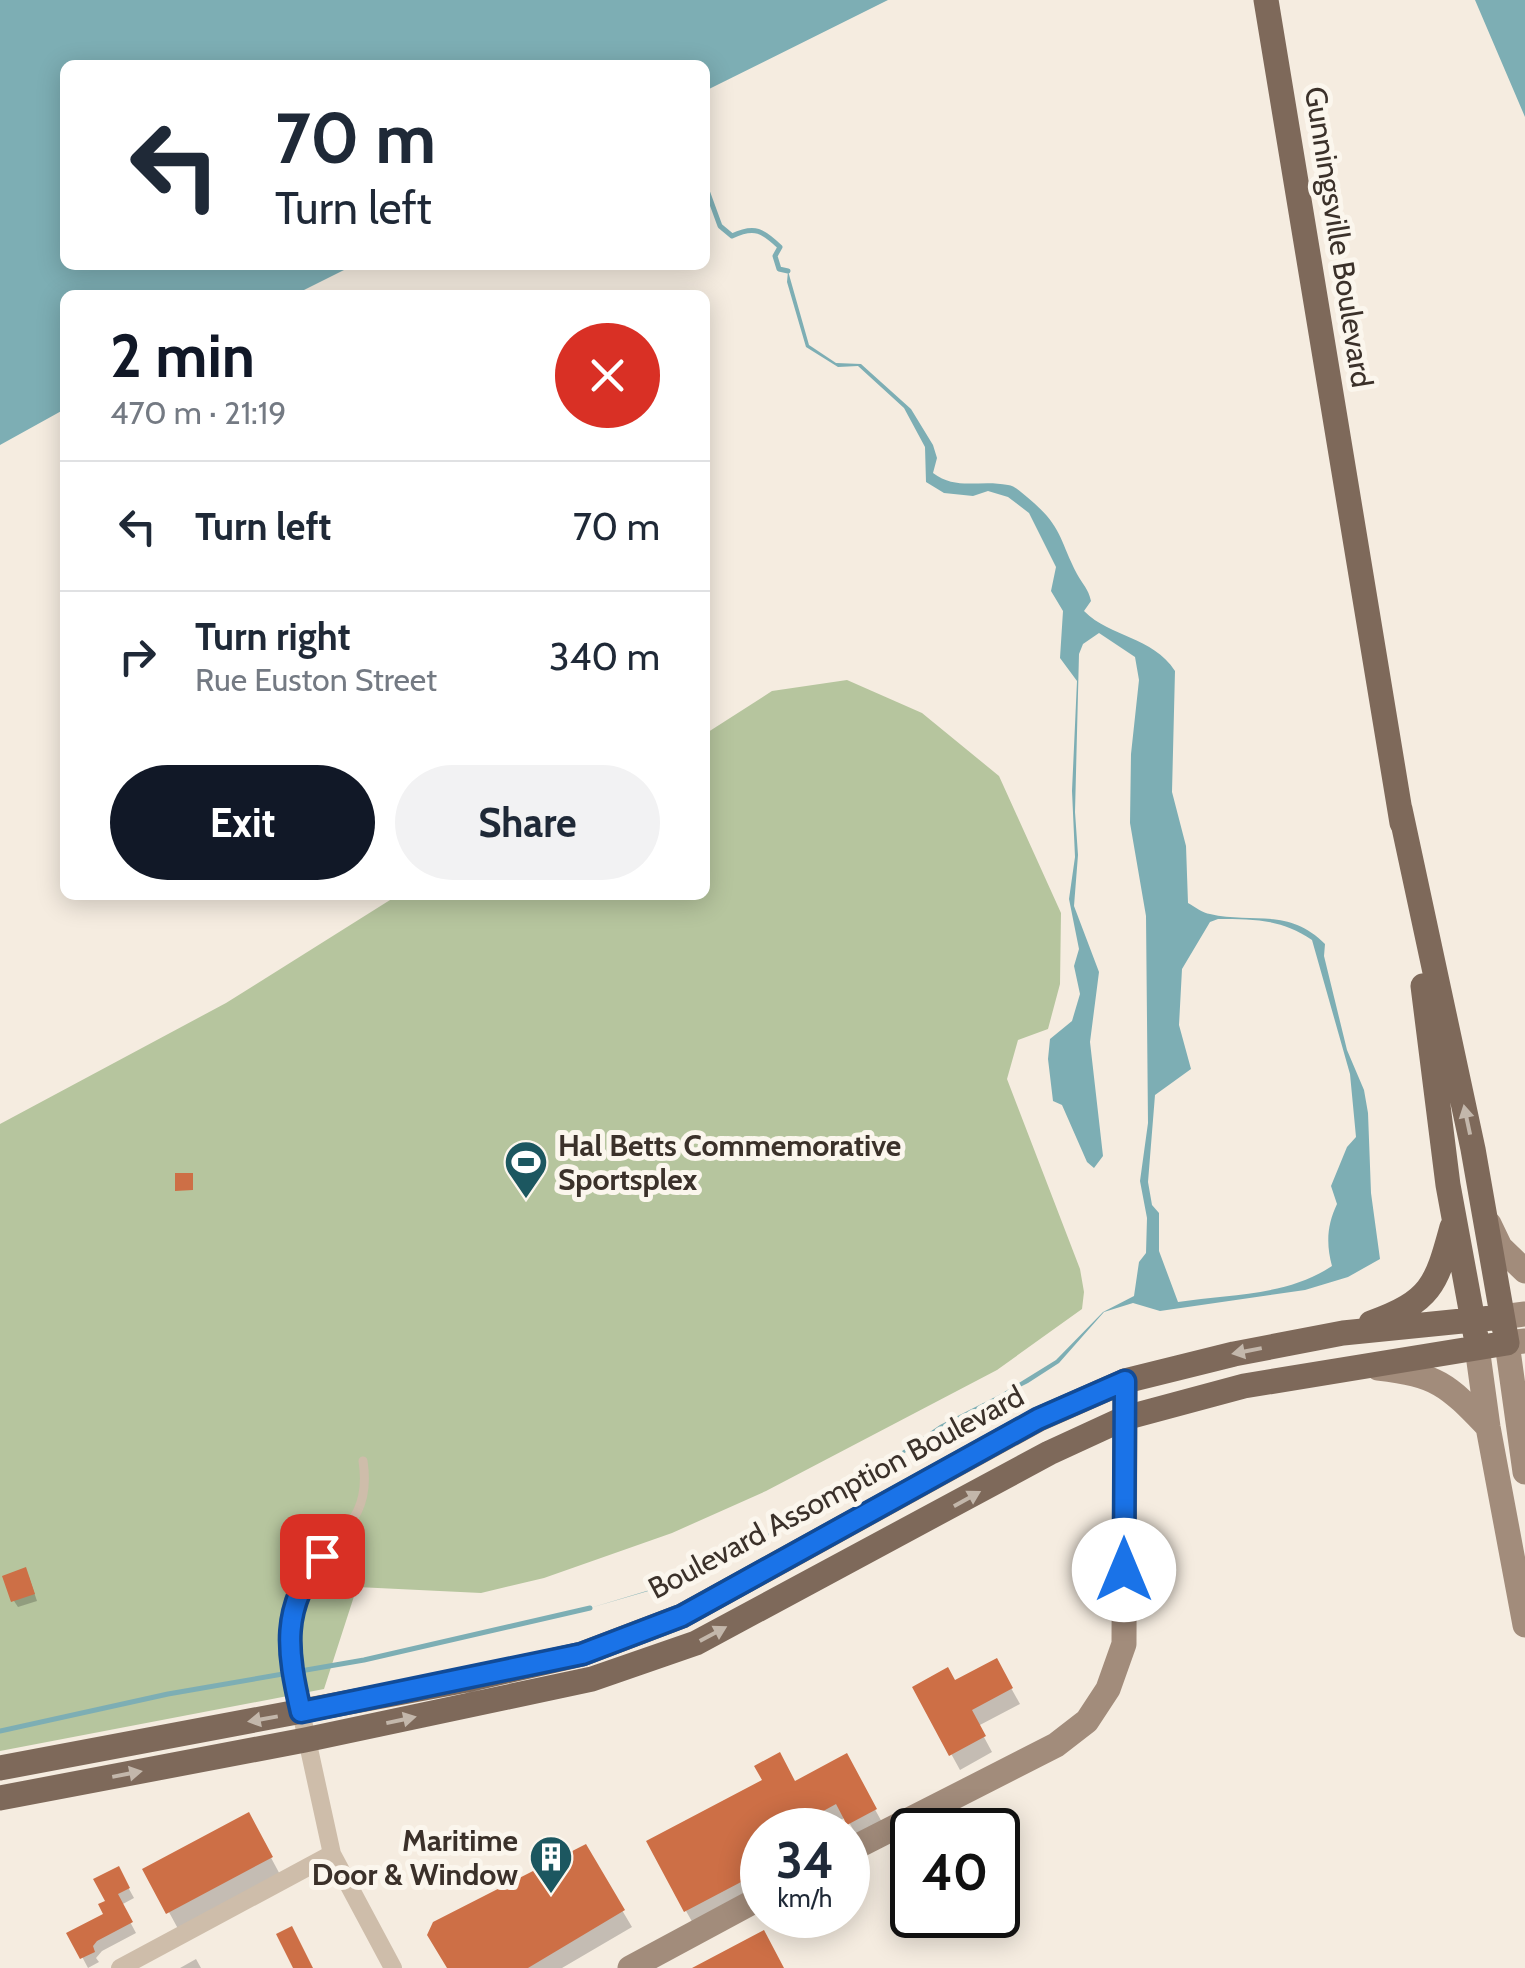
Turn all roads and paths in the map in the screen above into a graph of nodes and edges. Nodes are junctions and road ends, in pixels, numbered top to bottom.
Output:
1 (1266, 0) edge
2 (1400, 809) junction
3 (1485, 1215) junction
4 (1454, 1219) junction
5 (1525, 1271) edge
6 (1514, 1315) edge
7 (1343, 1333) junction
8 (1477, 1344) junction
9 (1514, 1348) edge
10 (1363, 1366) junction
11 (1125, 1381) junction
12 (1525, 1392) edge
13 (1125, 1418) junction
14 (1516, 1423) junction
15 (1488, 1427) junction
16 (363, 1461) dead end
17 (1525, 1472) edge
18 (1525, 1626) edge
19 (301, 1712) junction
20 (305, 1740) junction
21 (0, 1768) edge
22 (0, 1798) edge
23 (870, 1840) edge
24 (332, 1854) junction
25 (740, 1908) edge
26 (120, 1968) edge
27 (394, 1968) edge
28 (630, 1968) edge

1 - 2 main road, Gunningsville Boulevard
3 -> 2 main road
2 - 4 main road
3 - 5 street
3 - 6 main road
4 - 7 main road
4 - 8 main road
6 - 8 main road, Boulevard Assomption Boulevard
6 - 9 main road
7 - 8 main road, Boulevard Assomption Boulevard
7 -> 11 main road, Boulevard Assomption Boulevard
8 - 9 main road, Boulevard Assomption Boulevard
8 - 10 main road, Boulevard Assomption Boulevard
8 - 15 street
9 - 14 street
10 - 13 main road, Boulevard Assomption Boulevard
10 - 15 street
11 - 13 street
11 - 19 main road, Boulevard Assomption Boulevard
12 - 14 street
20 -> 13 main road, Boulevard Assomption Boulevard
13 - 23 street
14 - 17 street
15 - 18 street
16 - 19 lane
19 - 20 street
19 -> 21 main road, Boulevard Assomption Boulevard
22 -> 20 main road, Boulevard Assomption Boulevard
20 - 24 street
24 - 26 street
24 - 27 street
25 - 28 street

